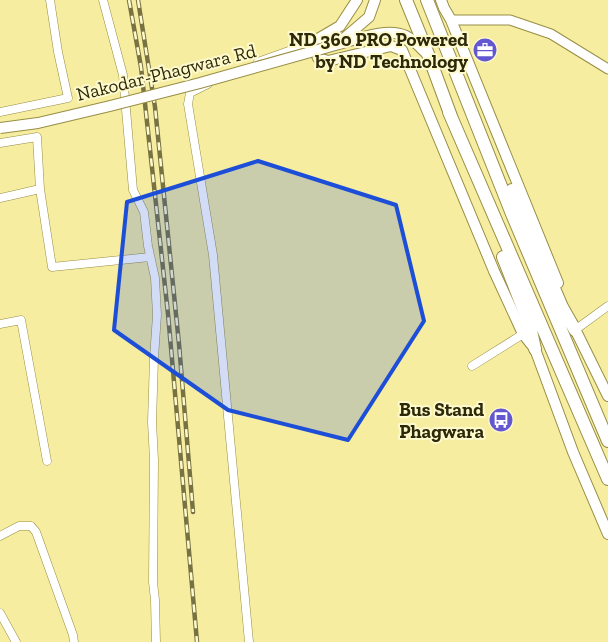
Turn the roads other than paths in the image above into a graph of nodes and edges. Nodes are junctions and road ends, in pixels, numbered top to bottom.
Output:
1 (50, 0) edge
2 (103, 0) edge
3 (357, 0) edge
4 (375, 0) edge
5 (406, 0) edge
6 (427, 0) edge
7 (441, 0) edge
8 (451, 20) junction
9 (311, 42) junction
10 (339, 44) junction
11 (428, 54) junction
12 (608, 69) edge
13 (470, 110) junction
14 (0, 112) edge
15 (449, 112) junction
16 (0, 128) edge
17 (0, 143) edge
18 (40, 189) junction
19 (0, 198) edge
20 (150, 257) junction
21 (608, 306) edge
22 (0, 324) edge
23 (575, 330) junction
24 (523, 334) junction
25 (535, 349) junction
26 (472, 366) dead end
27 (608, 396) edge
28 (608, 441) edge
29 (47, 461) dead end
30 (608, 479) edge
31 (608, 534) edge
32 (0, 536) edge
33 (0, 613) edge
34 (16, 642) edge
35 (74, 642) edge
36 (156, 642) edge
37 (249, 642) edge

1 - 14 street
2 - 20 street
3 - 9 main road
4 - 10 main road
5 - 11 highway
6 - 13 highway
7 - 8 main road
8 - 12 street
8 - 23 main road
9 - 24 main road
9 - 37 street
10 - 11 main road, Nakodar-Phagwara Rd
10 - 16 main road, Nakodar-Phagwara Rd, bridge
11 - 15 highway
13 - 23 highway
13 - 28 highway
15 - 25 highway
15 - 30 highway
17 - 18 street
18 - 19 street
18 - 20 street
20 - 36 street
21 - 23 street
22 - 29 street
23 - 27 main road
24 - 25 main road
24 - 26 street
25 - 31 main road
32 - 35 street
33 - 34 street

